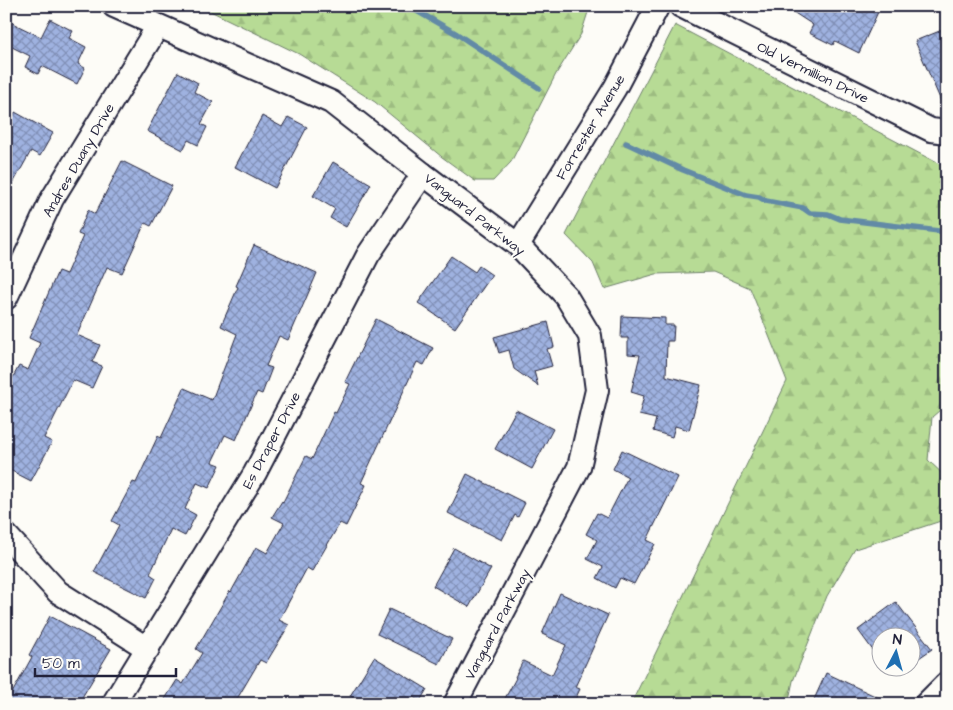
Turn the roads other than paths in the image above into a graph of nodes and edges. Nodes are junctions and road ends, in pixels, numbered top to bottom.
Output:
1 (114, 6) edge
2 (658, 6) edge
3 (681, 6) edge
4 (158, 26) junction
5 (947, 132) edge
6 (423, 174) junction
7 (518, 245) junction
8 (6, 298) edge
9 (6, 535) edge
10 (148, 649) junction
11 (947, 683) edge
12 (114, 704) edge
13 (455, 704) edge
14 (926, 704) edge

1 - 4 street, Vanguard Parkway
2 - 7 street, Forrester Avenue
3 - 5 street, Old Vermillion Drive
4 - 6 street, Vanguard Parkway
4 - 8 street, Andres Duany Drive
6 - 7 street, Vanguard Parkway
6 - 10 street, Es Draper Drive
7 - 13 street, Vanguard Parkway
9 - 10 street
10 - 12 street, Es Draper Drive
11 - 14 street

